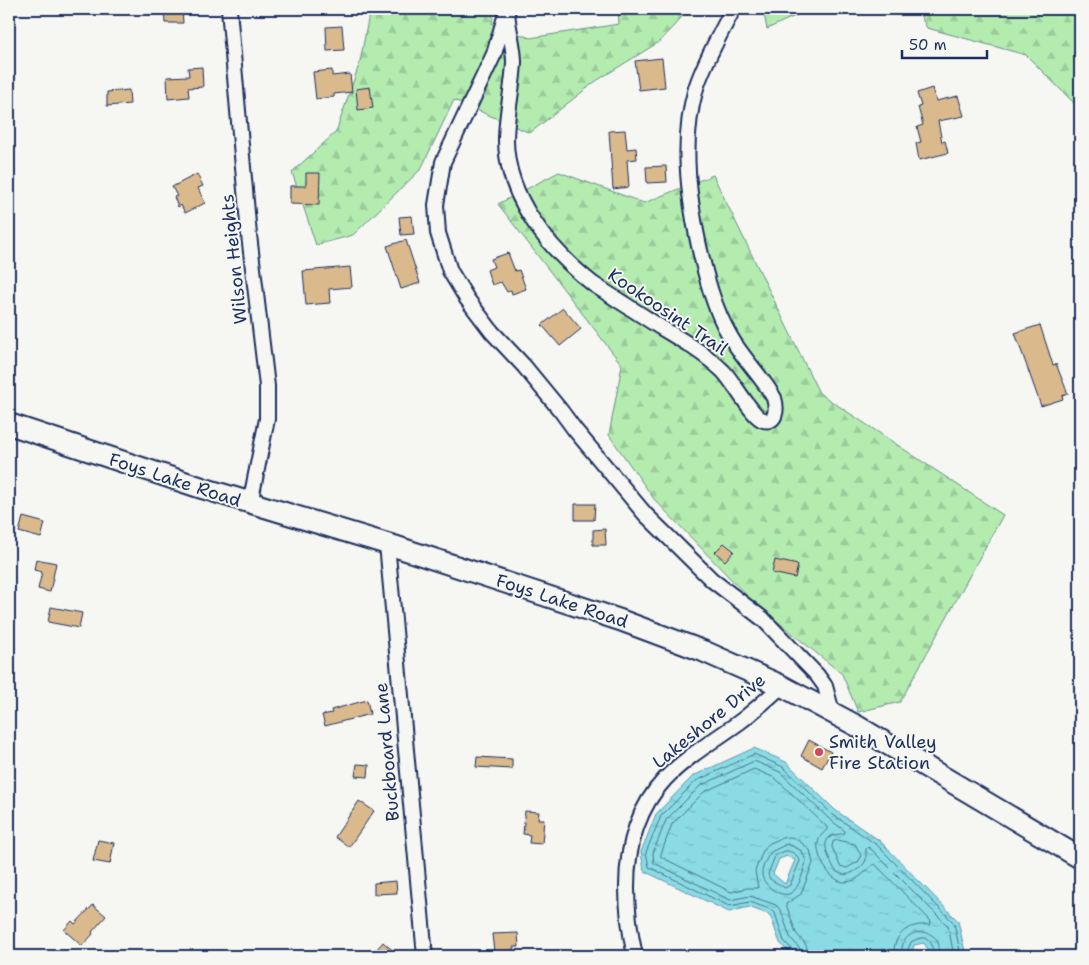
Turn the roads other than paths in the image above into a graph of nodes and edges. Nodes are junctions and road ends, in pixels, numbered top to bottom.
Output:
1 (229, 9) edge
2 (733, 9) edge
3 (507, 10) edge
4 (9, 424) edge
5 (250, 504) junction
6 (387, 544) junction
7 (782, 686) junction
8 (832, 712) junction
9 (1080, 858) edge
10 (425, 956) edge
11 (635, 956) edge

1 - 5 street, Wilson Heights
2 - 3 street, Kookoosint Trail
3 - 8 street, Kookoosint Trail
4 - 5 street, Foys Lake Road
5 - 6 street, Foys Lake Road
6 - 7 street, Foys Lake Road
6 - 10 street, Buckboard Lane
7 - 8 street, Foys Lake Road
7 - 11 street, Lakeshore Drive
8 - 9 street, Foys Lake Road

